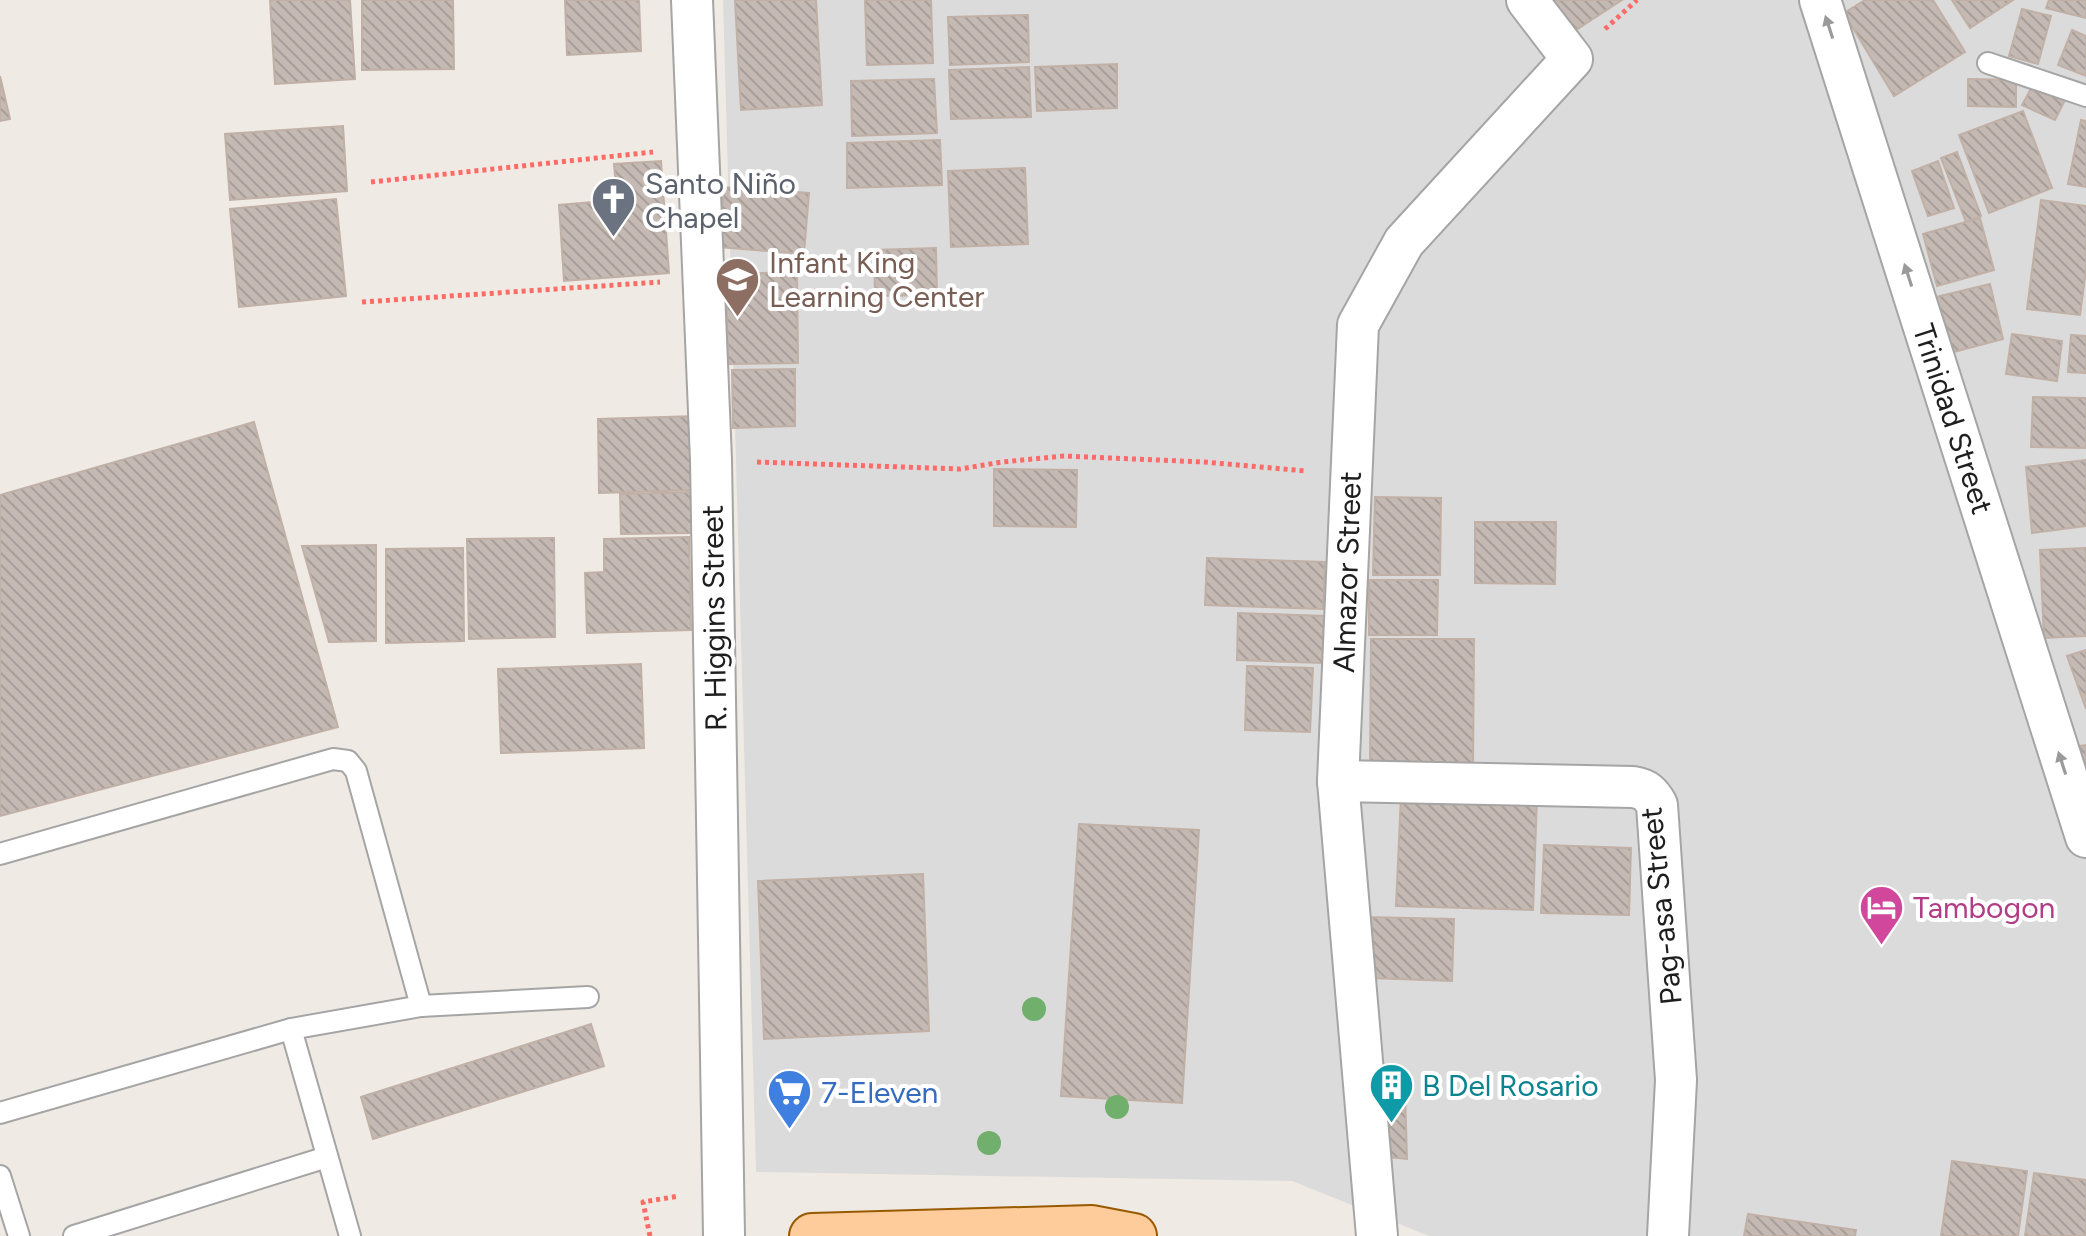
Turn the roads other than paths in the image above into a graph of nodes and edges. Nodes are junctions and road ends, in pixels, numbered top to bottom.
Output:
1 (692, 0) edge
2 (1527, 0) edge
3 (1820, 0) edge
4 (1988, 63) dead end
5 (2086, 96) edge
6 (1338, 781) junction
7 (2086, 837) edge
8 (0, 854) edge
9 (588, 997) dead end
10 (421, 1006) junction
11 (291, 1029) junction
12 (0, 1113) edge
13 (327, 1157) junction
14 (0, 1176) edge
15 (19, 1236) edge
16 (74, 1236) edge
17 (350, 1236) edge
18 (724, 1236) edge
19 (812, 1236) edge
20 (1134, 1236) edge
21 (1377, 1236) edge
22 (1668, 1236) edge

1 - 18 street, R. Higgins Street
2 - 6 street, Almazor Street
7 -> 3 street, Trinidad Street
4 - 5 lane
6 - 21 street, Almazor Street
6 - 22 street, Pag-asa Street
8 - 10 lane
9 - 10 lane
10 - 11 lane
11 - 12 lane
11 - 13 lane
13 - 16 lane
13 - 17 lane
14 - 15 lane
19 - 20 main road

